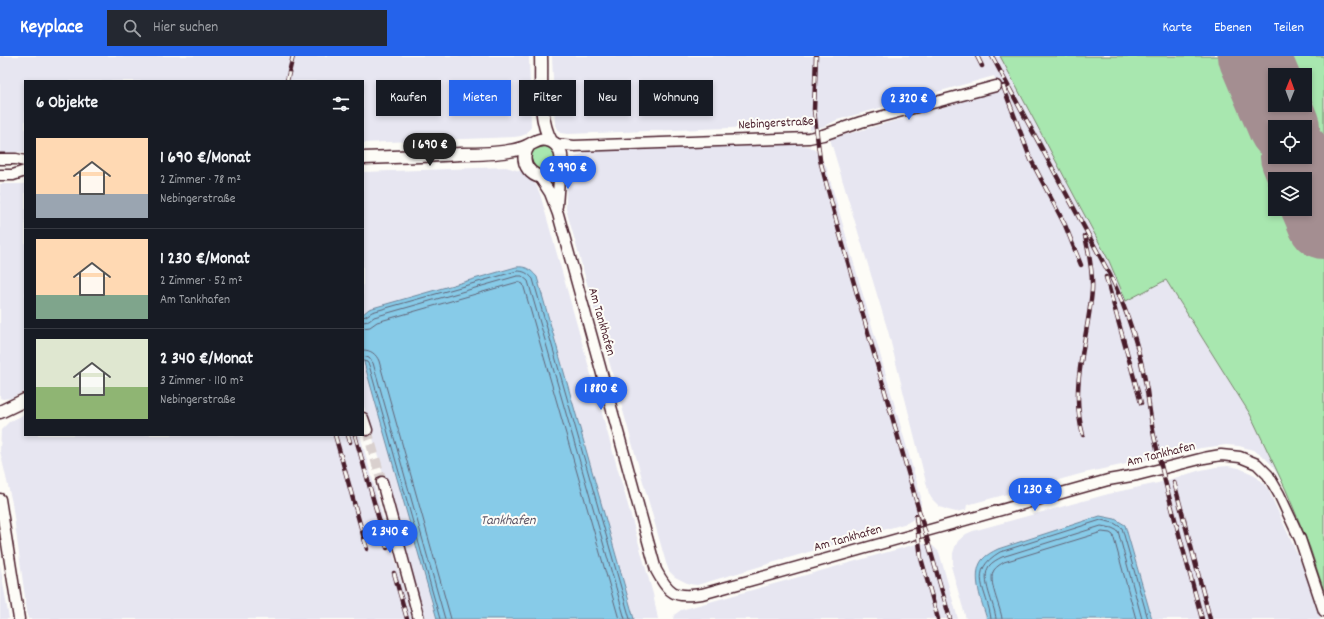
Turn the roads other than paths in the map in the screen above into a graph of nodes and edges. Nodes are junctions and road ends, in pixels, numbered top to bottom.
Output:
1 (541, 56) edge
2 (996, 86) dead end
3 (543, 117) junction
4 (533, 143) junction
5 (553, 143) junction
6 (574, 146) junction
7 (497, 153) junction
8 (364, 158) edge
9 (0, 159) edge
10 (24, 161) edge
11 (561, 163) junction
12 (526, 165) junction
13 (24, 170) edge
14 (0, 175) edge
15 (539, 176) junction
16 (558, 214) junction
17 (24, 400) edge
18 (0, 412) edge
19 (364, 421) edge
20 (367, 430) dead end
21 (382, 482) tunnel mouth
22 (0, 500) edge
23 (1324, 611) edge
24 (19, 619) edge
25 (419, 619) edge

1 - 3 street
2 - 6 street, Nebingerstraße
3 - 4 street
3 - 5 street
4 - 5 street
4 - 7 street
4 - 12 street
5 - 6 street, Nebingerstraße
5 - 11 street
6 - 11 street
7 - 8 street
7 - 12 street
9 - 10 street
11 - 15 street
11 - 16 street, Am Tankhafen
12 - 15 street
13 - 14 street
15 - 16 street, Am Tankhafen
16 - 23 street, Am Tankhafen
17 - 18 street
19 - 20 street
21 - 25 street
22 - 24 street

